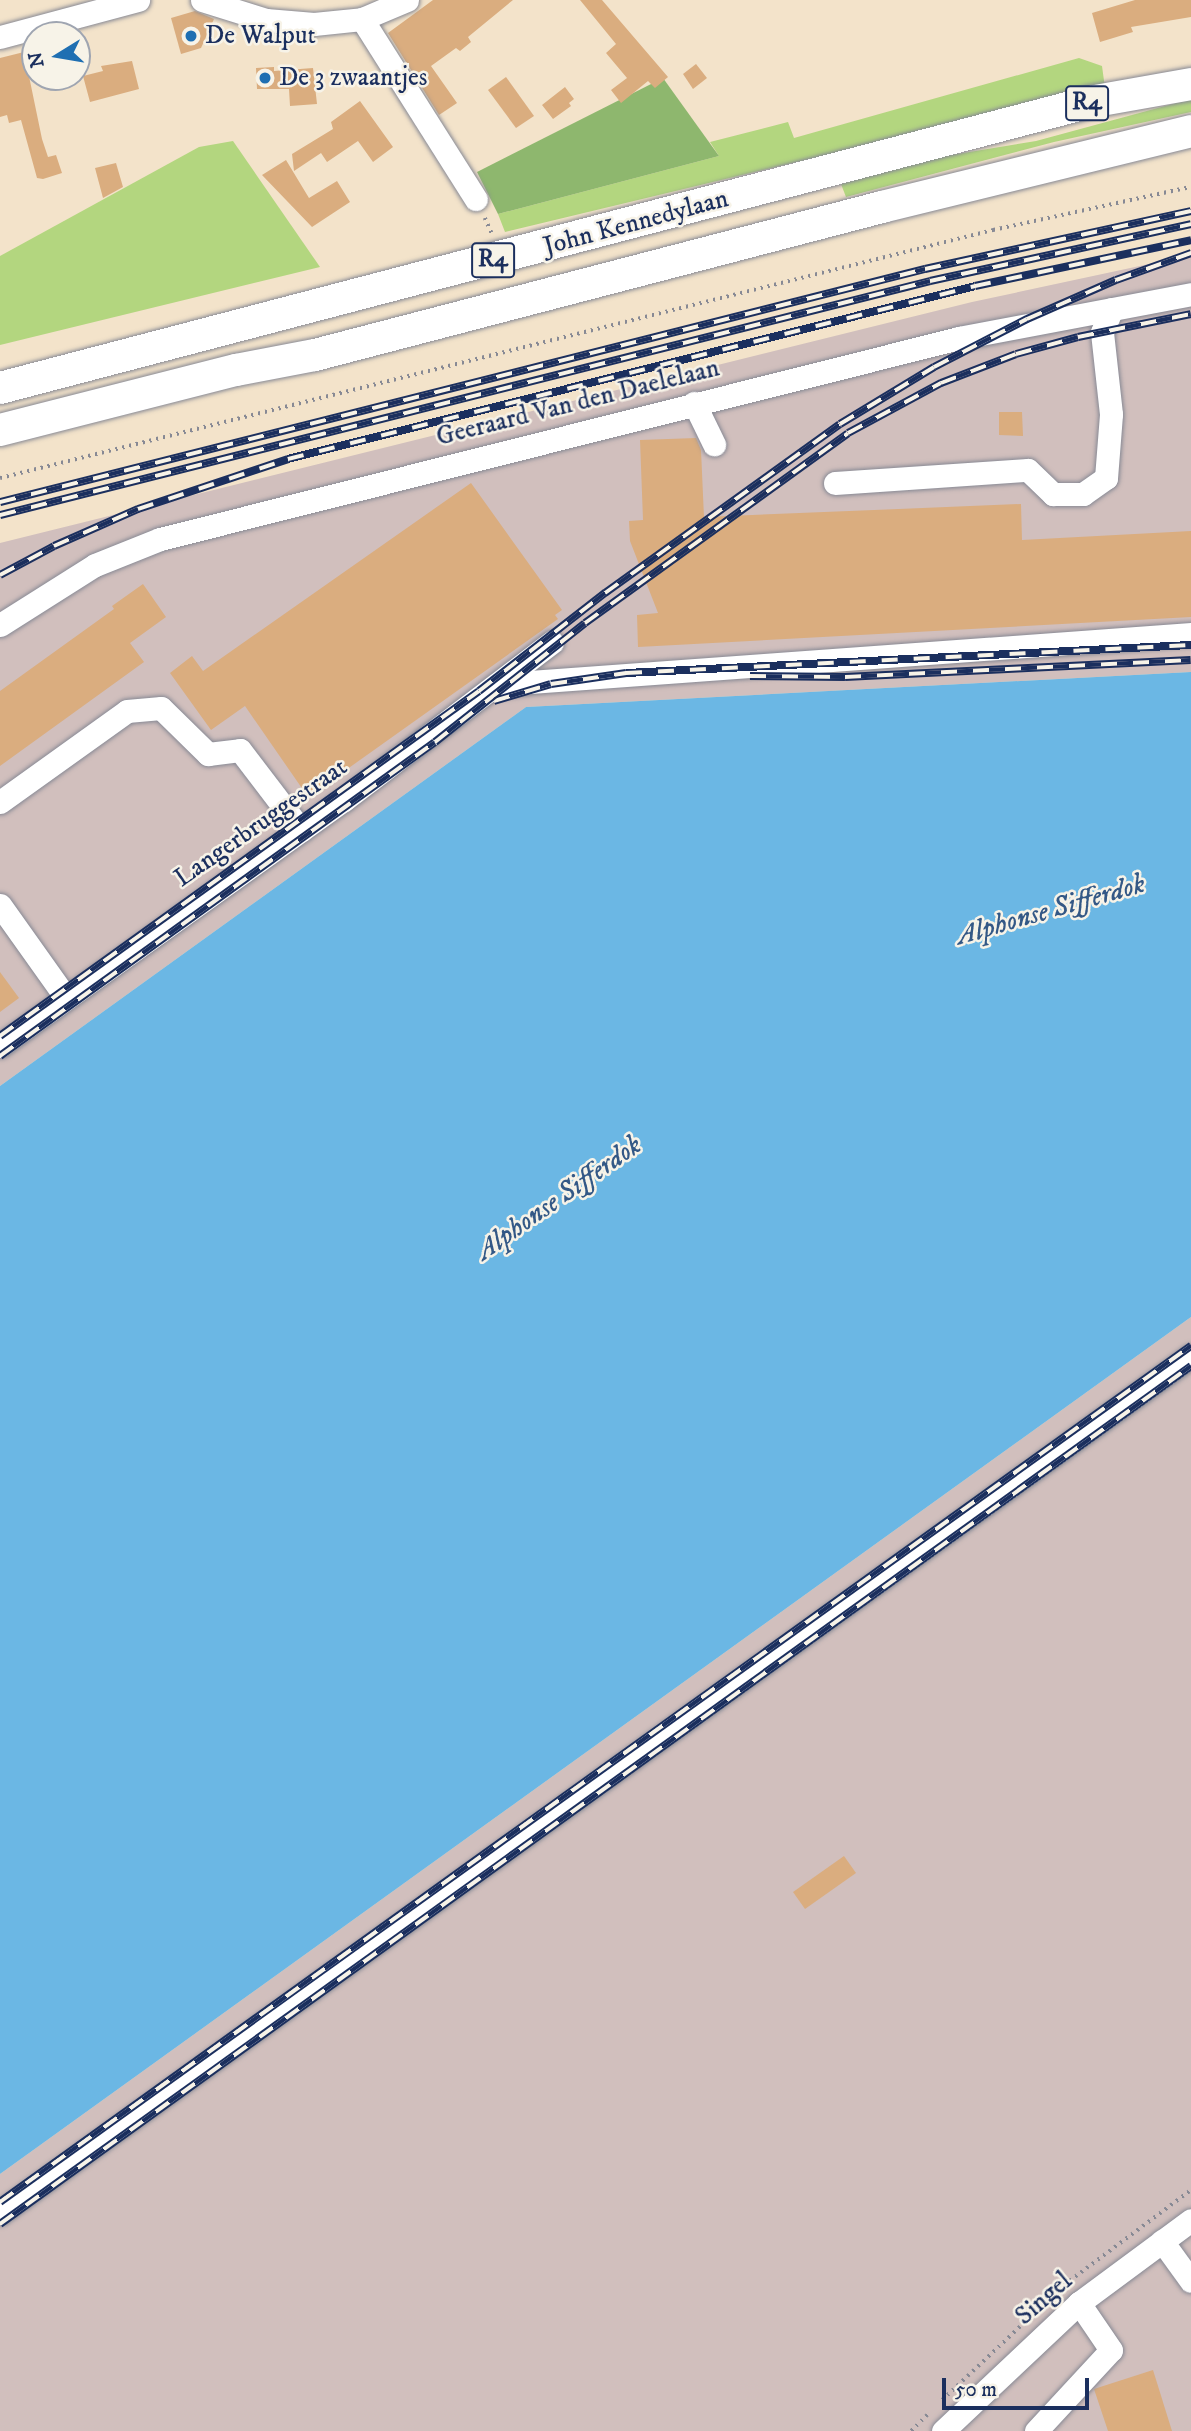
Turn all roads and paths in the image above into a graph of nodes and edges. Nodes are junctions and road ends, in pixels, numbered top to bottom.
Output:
1 (138, 0) edge
2 (202, 0) edge
3 (407, 0) edge
4 (362, 19) junction
5 (0, 37) edge
6 (1191, 84) edge
7 (1191, 131) edge
8 (1191, 187) edge
9 (476, 199) joint
10 (502, 258) junction
11 (1191, 294) edge
12 (1112, 309) junction
13 (0, 388) edge
14 (694, 403) junction
15 (0, 430) edge
16 (714, 444) dead end
17 (0, 478) edge
18 (835, 483) dead end
19 (0, 625) edge
20 (1191, 634) edge
21 (552, 642) dead end
22 (492, 688) junction
23 (0, 802) edge
24 (301, 830) junction
25 (0, 905) edge
26 (66, 998) junction
27 (0, 1046) edge
28 (1191, 1356) edge
29 (0, 2213) edge
30 (1191, 2220) edge
31 (1162, 2241) junction
32 (1191, 2281) edge
33 (1079, 2303) junction
34 (943, 2431) edge
35 (1036, 2431) edge

1 - 5 street
2 - 4 street
3 - 4 street
4 - 9 street
6 - 10 highway, John Kennedylaan / R4
7 - 15 highway, John Kennedylaan / R4
8 - 17 path
9 - 10 path
10 - 13 highway, John Kennedylaan / R4
11 - 12 street, Geeraard Van den Daelelaan
12 - 14 street, Geeraard Van den Daelelaan
12 - 18 street
14 - 16 street
14 - 19 street, Geeraard Van den Daelelaan
20 - 22 street
21 - 22 street, Langerbruggestraat
22 - 24 street, Langerbruggestraat
23 - 24 street
24 - 26 street, Langerbruggestraat
25 - 26 street
26 - 27 street, Langerbruggestraat
28 - 29 street
30 - 31 street, Singel
31 - 32 street
31 - 33 street, Singel
33 - 34 street, Singel
33 - 35 street

